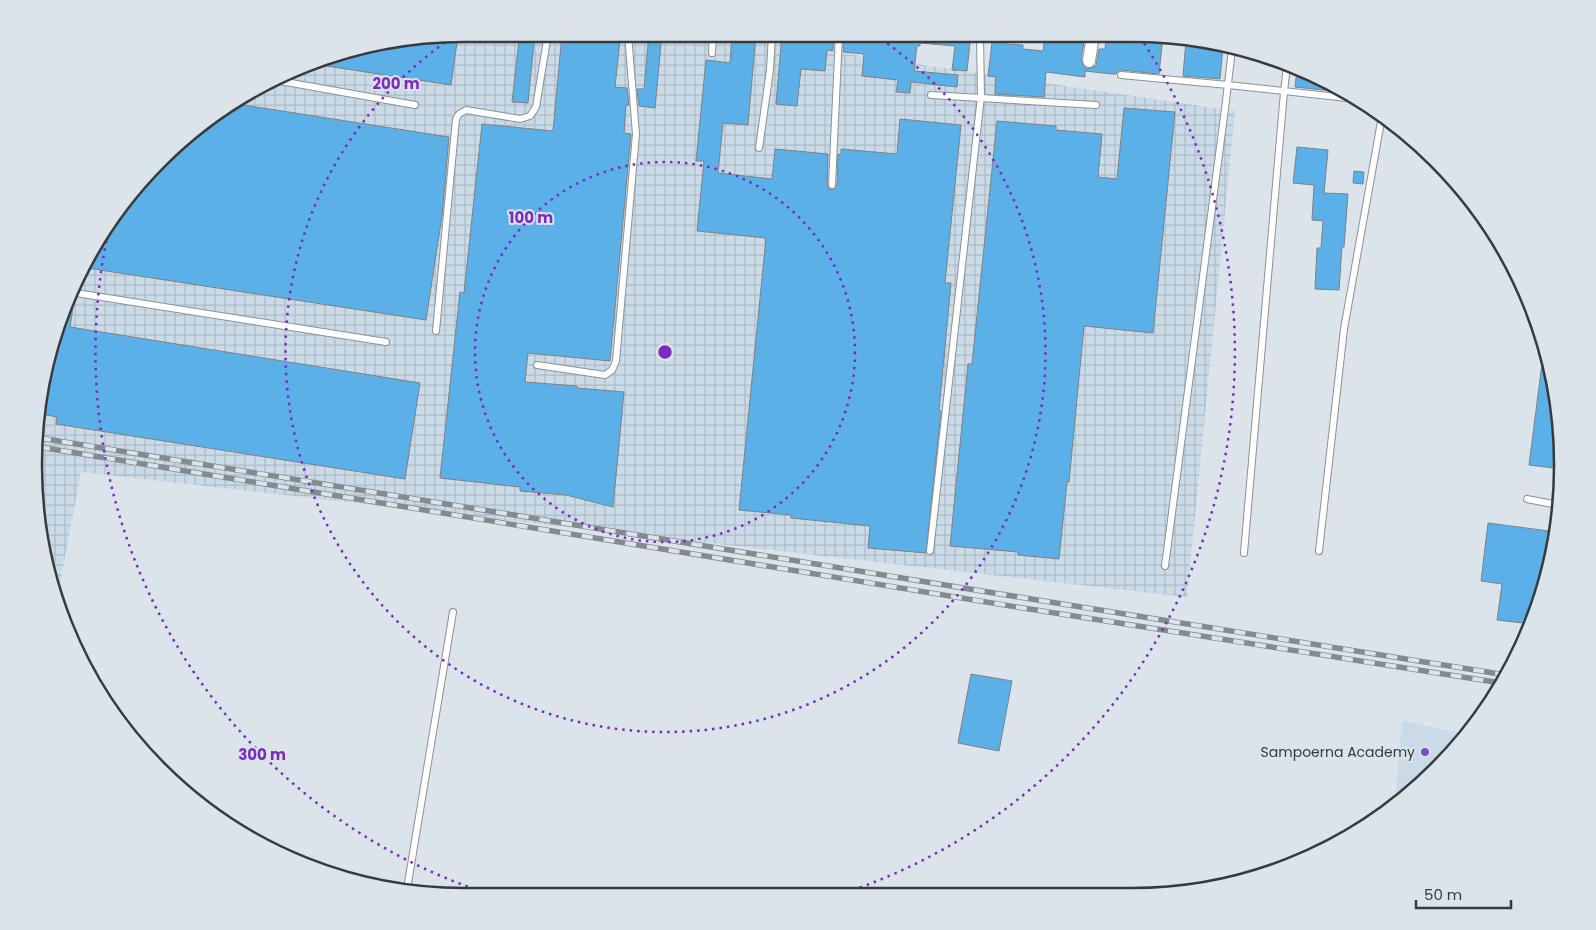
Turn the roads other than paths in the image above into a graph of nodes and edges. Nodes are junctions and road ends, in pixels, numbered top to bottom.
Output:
1 (547, 42) edge
2 (629, 42) edge
3 (713, 42) edge
4 (772, 42) edge
5 (839, 42) edge
6 (980, 42) edge
7 (1092, 42) edge
8 (712, 52) dead end
9 (1231, 55) edge
10 (1089, 61) dead end
11 (1286, 72) edge
12 (1121, 75) dead end
13 (287, 82) edge
14 (1228, 85) junction
15 (1284, 92) junction
16 (932, 95) dead end
17 (981, 97) junction
18 (1339, 97) edge
19 (1096, 105) dead end
20 (415, 106) dead end
21 (1380, 125) edge
22 (759, 148) dead end
23 (832, 185) dead end
24 (79, 294) edge
25 (436, 331) dead end
26 (386, 342) dead end
27 (537, 365) dead end
28 (1527, 499) dead end
29 (1552, 504) edge
30 (930, 551) dead end
31 (1319, 551) dead end
32 (1244, 552) dead end
33 (1165, 566) dead end
34 (453, 612) dead end
35 (408, 884) edge

1 - 25 lane
2 - 27 lane
3 - 8 lane
4 - 22 lane
5 - 23 lane
6 - 17 lane
7 - 10 street
9 - 14 lane
11 - 15 lane
12 - 14 lane
13 - 20 lane
14 - 15 lane
14 - 33 lane
15 - 18 lane
15 - 32 lane
16 - 17 lane
17 - 19 lane
17 - 30 lane
21 - 31 lane
24 - 26 lane
28 - 29 lane
34 - 35 lane

